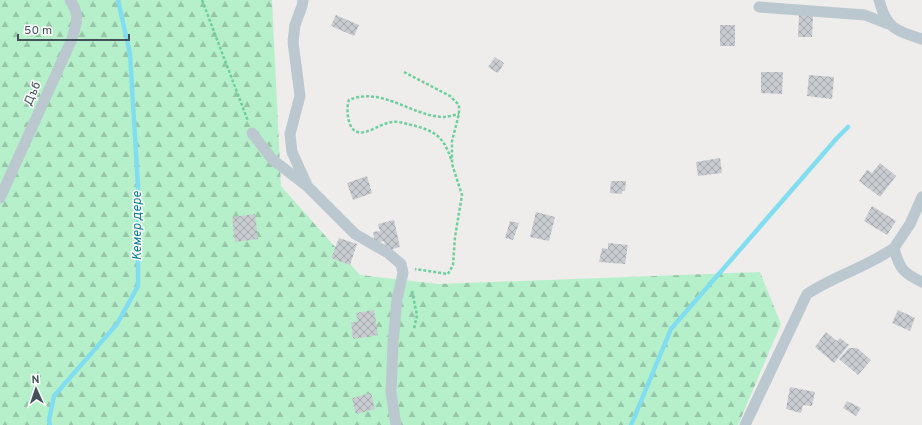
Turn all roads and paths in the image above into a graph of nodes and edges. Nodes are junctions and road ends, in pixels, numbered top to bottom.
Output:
1 (70, 0) edge
2 (202, 0) edge
3 (303, 0) edge
4 (879, 0) edge
5 (759, 7) dead end
6 (888, 24) junction
7 (922, 39) edge
8 (404, 72) dead end
9 (459, 114) junction
10 (252, 133) joint
11 (452, 164) junction
12 (308, 187) junction
13 (0, 198) edge
14 (922, 198) edge
15 (894, 248) junction
16 (403, 273) junction
17 (922, 282) edge
18 (414, 329) dead end
19 (396, 425) edge
20 (745, 425) edge

1 - 13 street, Дъб
2 - 10 path
3 - 12 street
4 - 6 street
5 - 6 street
6 - 7 street
8 - 9 path
9 - 11 path
9 - 11 path
10 - 12 street
11 - 16 path
12 - 16 street
14 - 15 street
15 - 17 street
15 - 20 street
16 - 18 path
16 - 19 street

